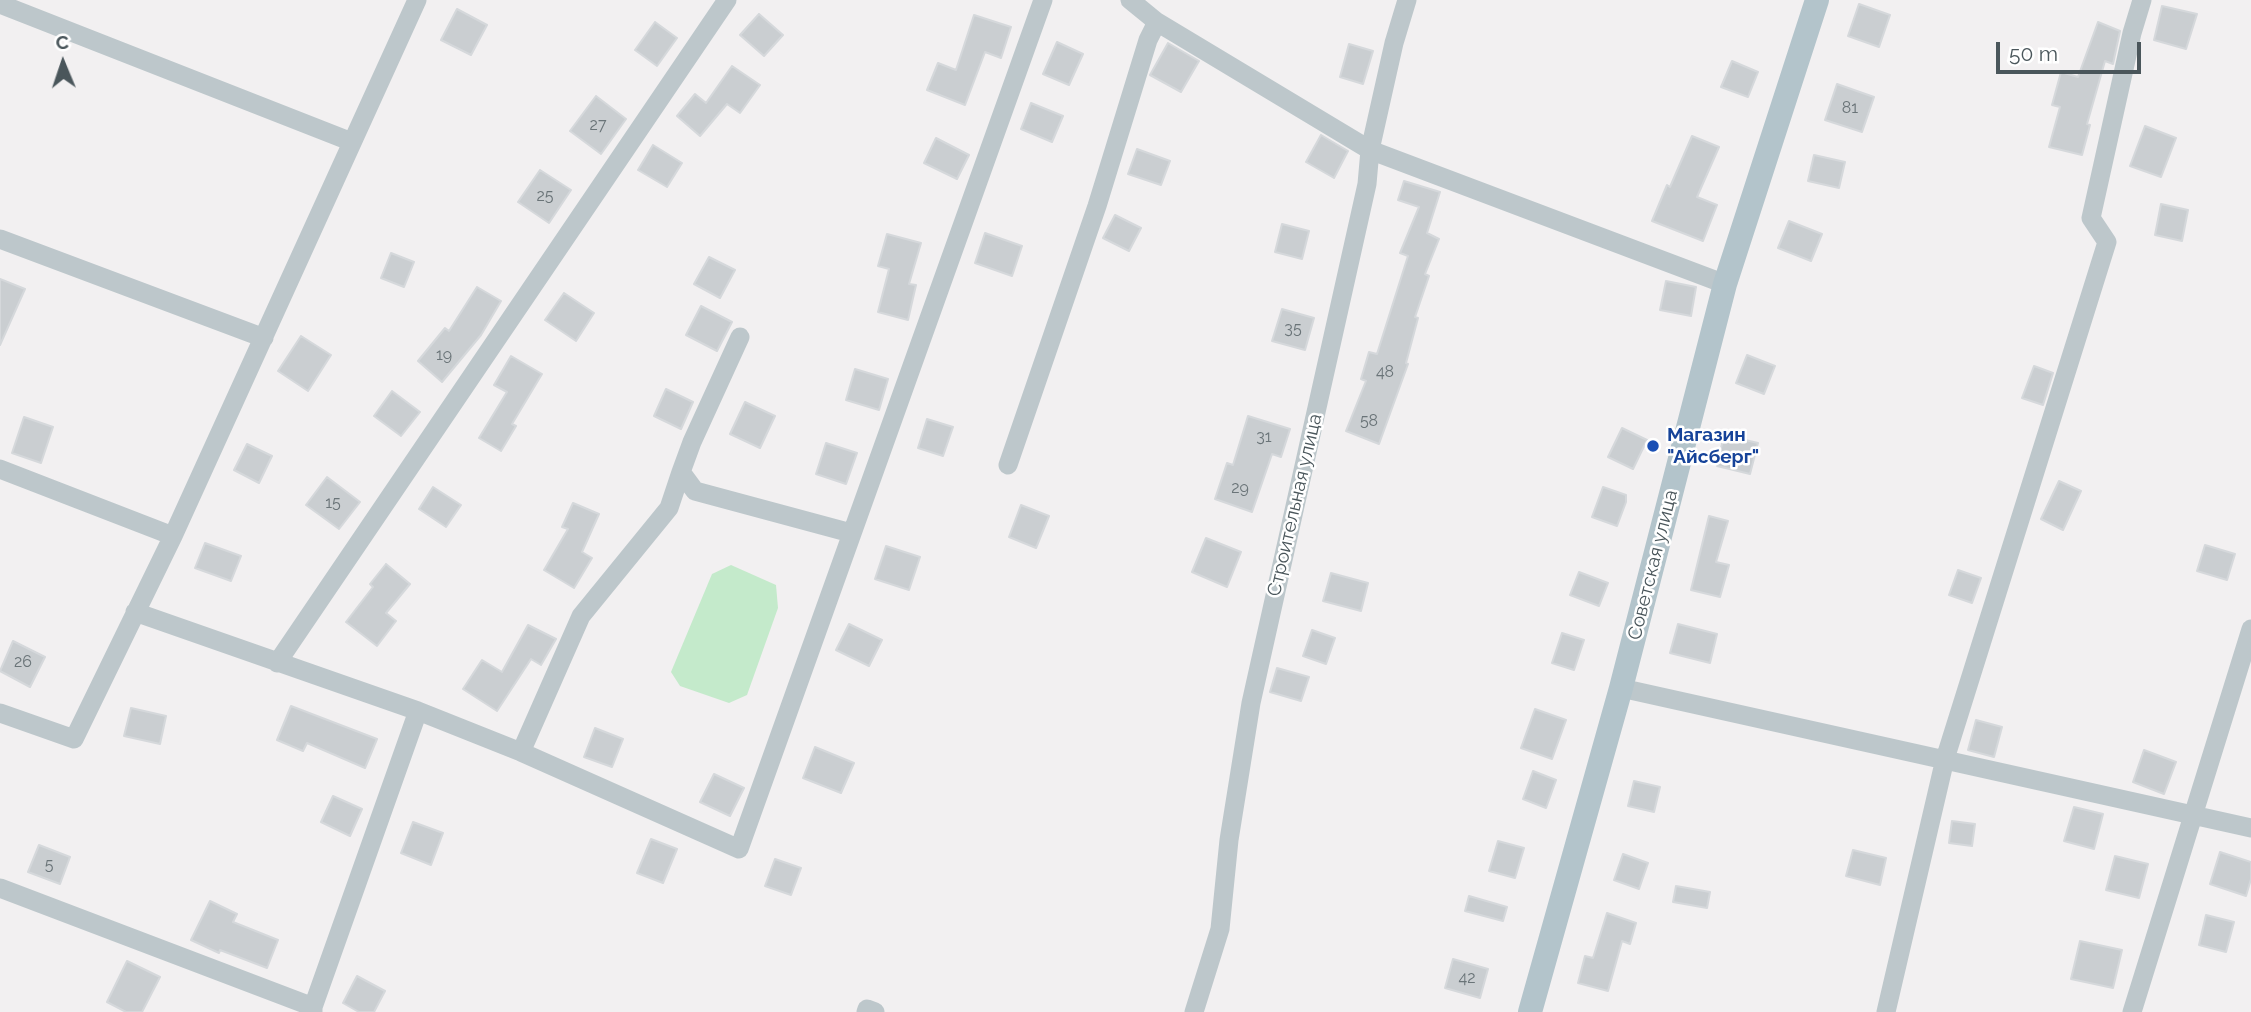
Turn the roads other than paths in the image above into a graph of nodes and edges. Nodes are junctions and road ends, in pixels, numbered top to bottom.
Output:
1 (417, 0) edge
2 (727, 0) edge
3 (1043, 0) edge
4 (1130, 0) edge
5 (1407, 0) edge
6 (1817, 0) edge
7 (2142, 0) edge
8 (0, 4) edge
9 (1157, 22) junction
10 (352, 142) junction
11 (1370, 150) junction
12 (0, 239) edge
13 (1725, 284) junction
14 (740, 337) dead end
15 (264, 338) junction
16 (1008, 465) dead end
17 (0, 469) edge
18 (681, 472) junction
19 (851, 533) junction
20 (173, 536) junction
21 (135, 612) junction
22 (2251, 629) edge
23 (277, 663) junction
24 (1621, 688) junction
25 (418, 711) junction
26 (0, 713) edge
27 (521, 751) junction
28 (1945, 759) junction
29 (2195, 814) junction
30 (2251, 828) edge
31 (0, 888) edge
32 (313, 1010) edge
33 (866, 1012) edge
34 (875, 1012) edge
35 (1194, 1012) edge
36 (1530, 1012) edge
37 (1886, 1012) edge
38 (2132, 1012) edge

1 - 10 street
2 - 23 street
3 - 19 street
4 - 9 street
5 - 11 street, Строительная улица
6 - 13 main road, Советская улица
7 - 28 street
8 - 10 street
9 - 11 street
9 - 16 street
10 - 15 street
11 - 13 street
11 - 35 street, Строительная улица
12 - 15 street
13 - 24 main road, Советская улица
14 - 18 street
15 - 20 street
17 - 20 street
18 - 19 street
18 - 27 street
19 - 27 street
20 - 21 street
21 - 23 street
21 - 26 street
22 - 29 street
23 - 25 street
24 - 28 street
24 - 36 main road, Советская улица
25 - 27 street
25 - 32 street
28 - 29 street
28 - 37 street
29 - 30 street
29 - 38 street
31 - 32 street
33 - 34 street

